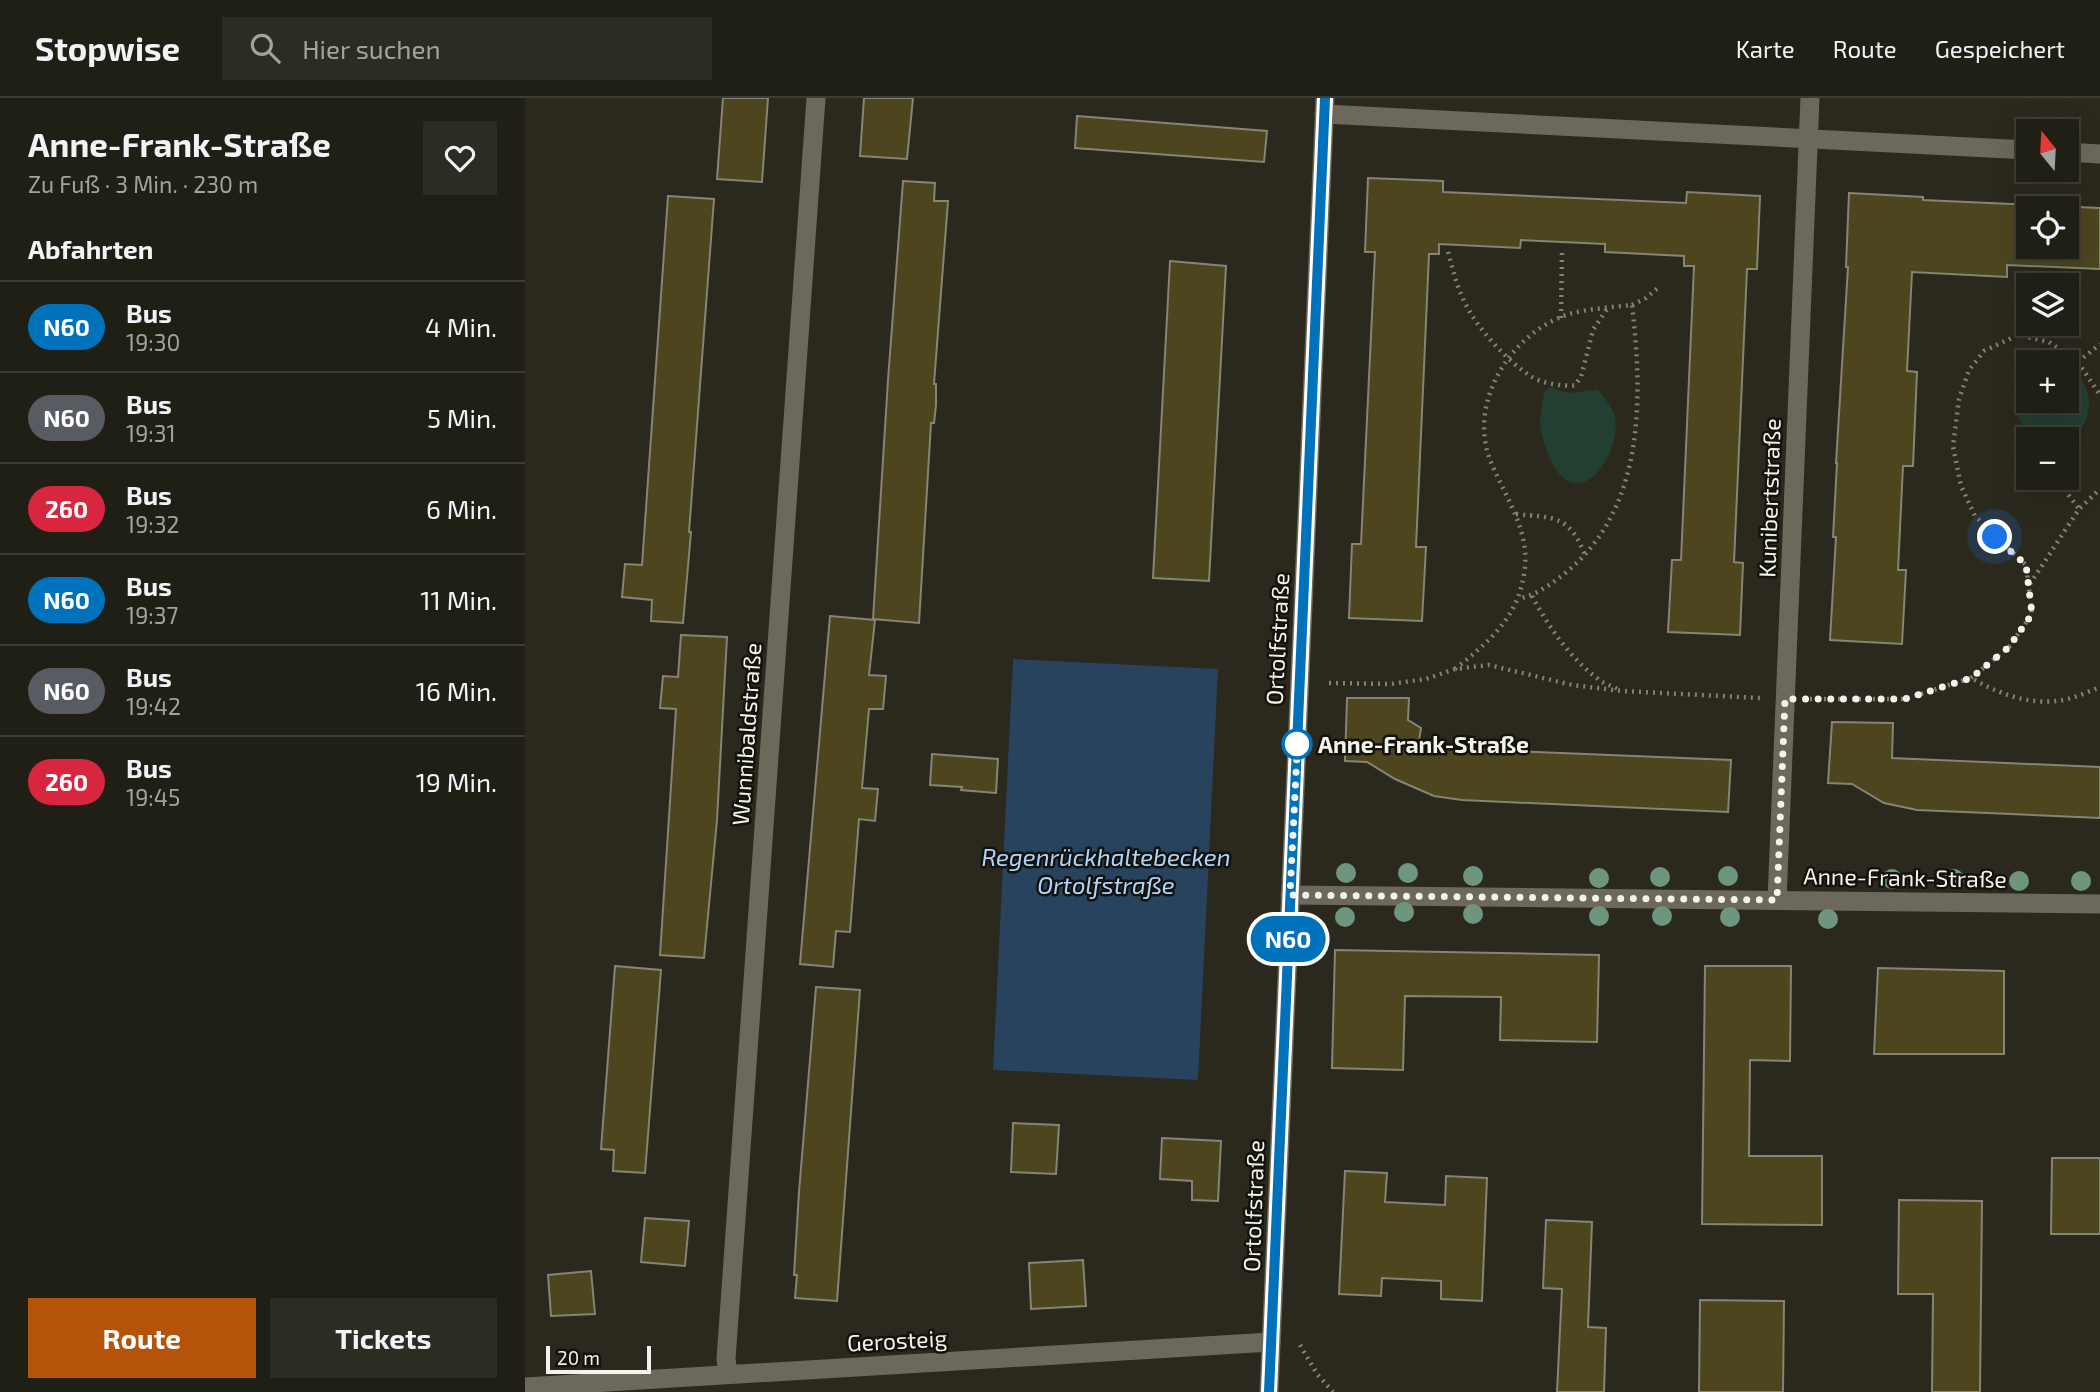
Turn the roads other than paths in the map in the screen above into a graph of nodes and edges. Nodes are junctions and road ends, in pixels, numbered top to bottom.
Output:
1 (816, 98) edge
2 (1810, 98) edge
3 (1324, 106) edge
4 (1808, 139) junction
5 (2016, 149) edge
6 (2079, 153) edge
7 (2100, 154) edge
8 (1290, 895) junction
9 (1777, 900) junction
10 (2100, 904) edge
11 (1271, 1342) junction
12 (728, 1374) junction
13 (525, 1387) edge
14 (1269, 1392) edge

1 - 12 street, Wunnibaldstraße
2 - 4 street, Kunibertstraße
3 - 4 street
3 - 8 street, Ortolfstraße
4 - 5 street
4 - 9 street, Kunibertstraße
6 - 7 street
8 - 9 street, Anne-Frank-Straße
8 - 11 street, Ortolfstraße
9 - 10 street, Anne-Frank-Straße
11 - 12 street, Gerosteig
11 - 14 street, Ortolfstraße
12 - 13 street, Gerosteig

